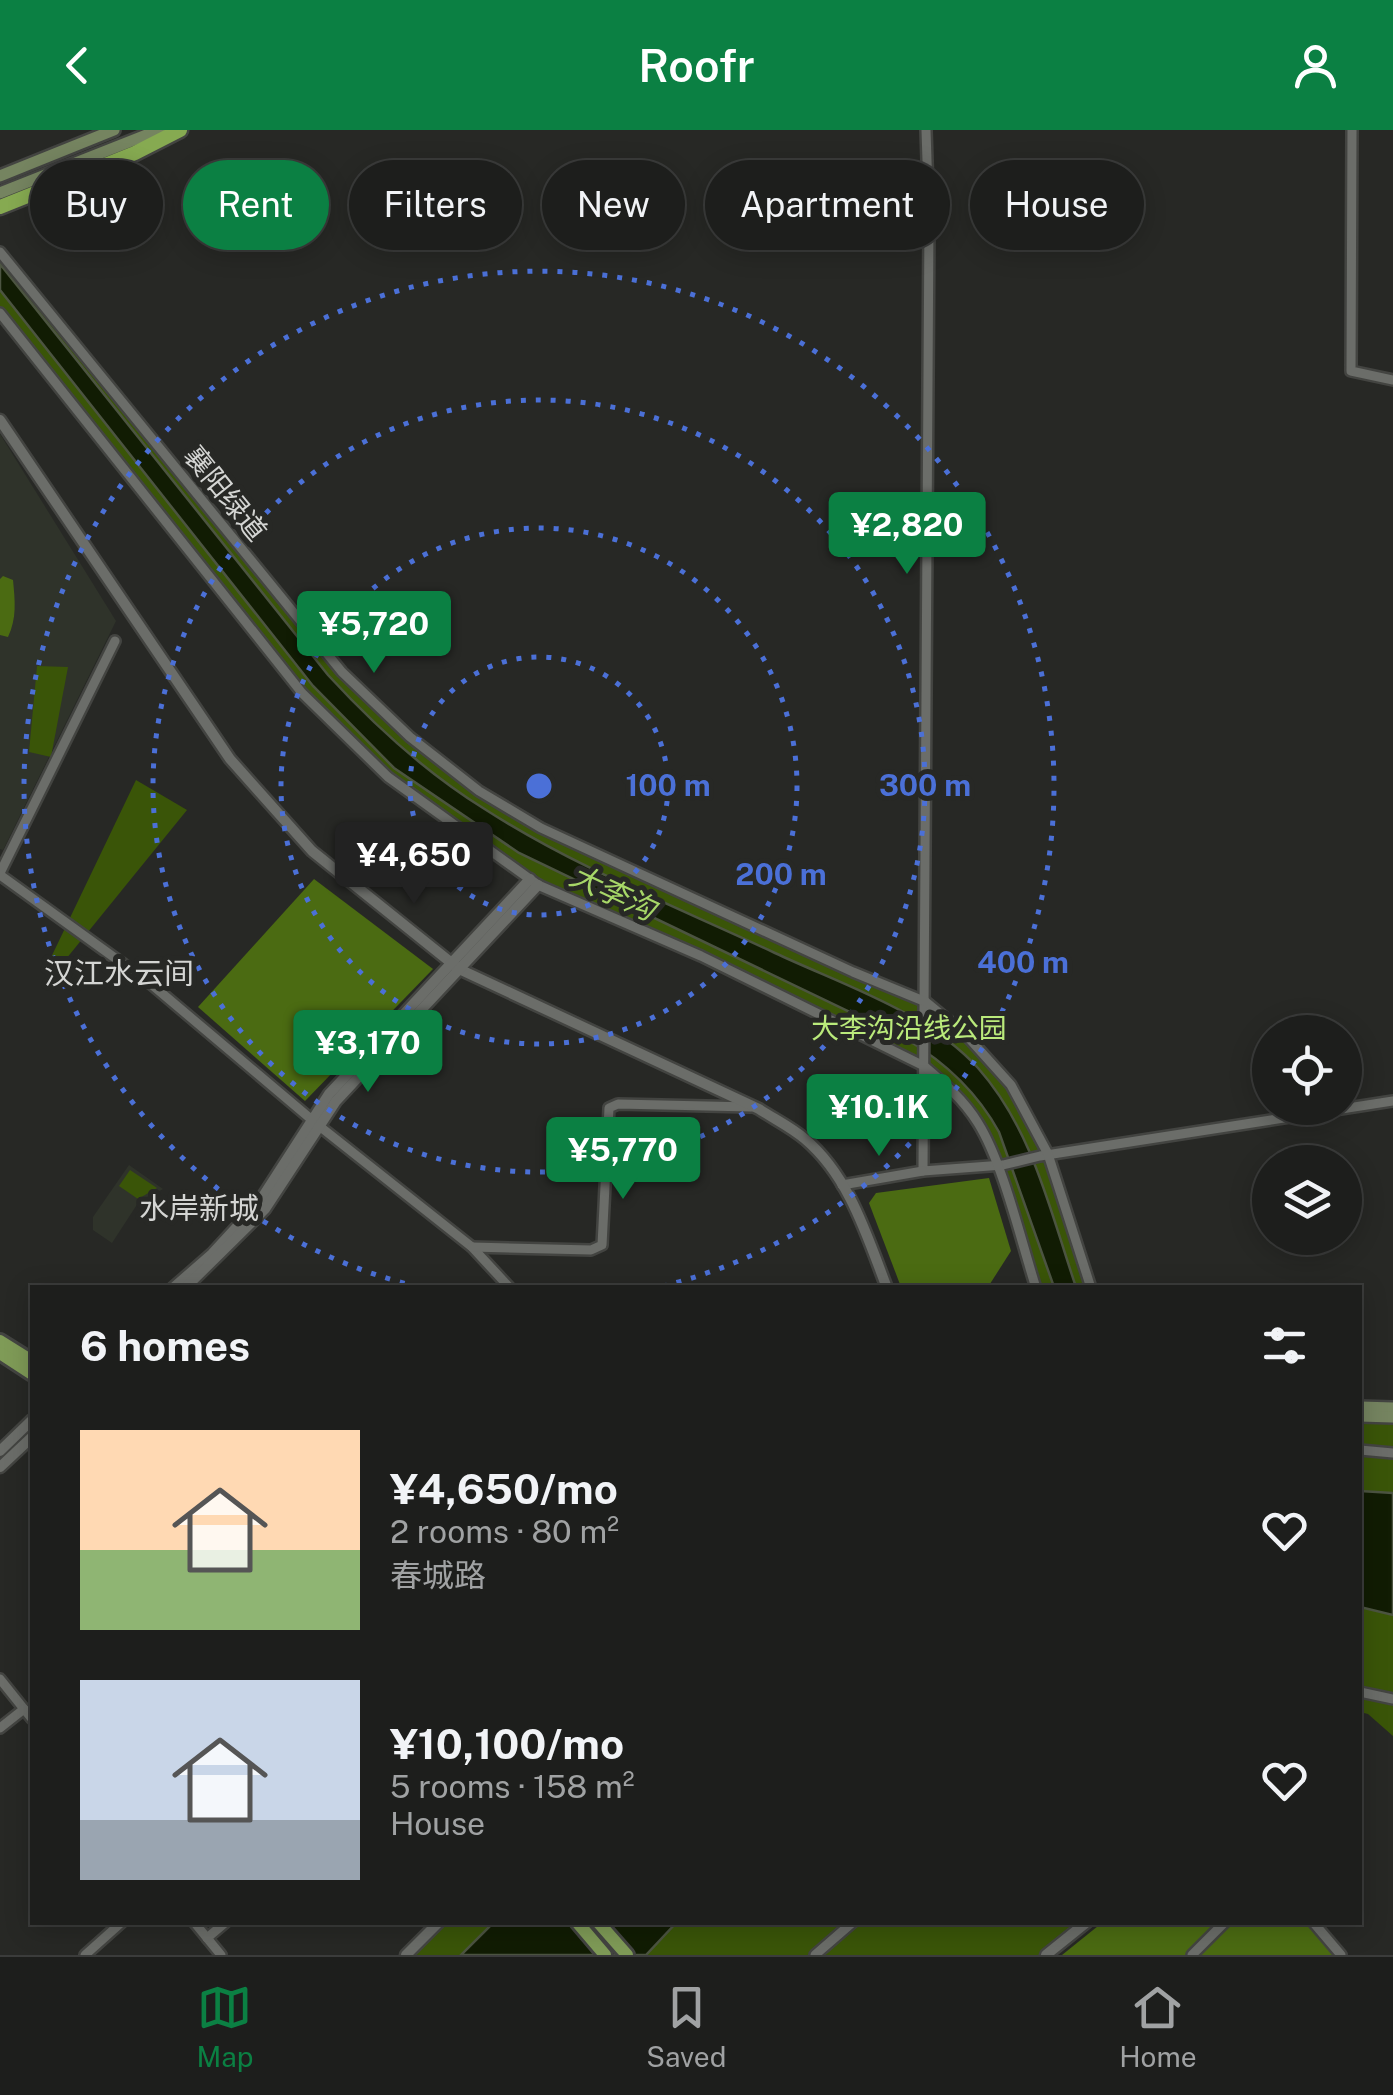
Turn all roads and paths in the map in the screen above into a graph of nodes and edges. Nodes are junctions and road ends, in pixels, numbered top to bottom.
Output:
1 (114, 130) edge
2 (160, 130) edge
3 (180, 130) edge
4 (926, 130) edge
5 (1352, 130) edge
6 (4, 172) edge
7 (0, 193) edge
8 (0, 208) edge
9 (0, 252) edge
10 (0, 312) edge
11 (1393, 380) edge
12 (0, 420) edge
13 (115, 641) dead end
14 (0, 874) edge
15 (534, 882) junction
16 (455, 966) junction
17 (926, 1002) junction
18 (924, 1066) junction
19 (1393, 1101) edge
20 (753, 1107) junction
21 (314, 1122) junction
22 (1048, 1154) junction
23 (999, 1166) junction
24 (924, 1171) junction
25 (842, 1186) junction
26 (472, 1247) junction
27 (176, 1285) edge
28 (188, 1285) edge
29 (507, 1285) edge
30 (886, 1285) edge
31 (1035, 1285) edge
32 (1090, 1285) edge
33 (0, 1340) edge
34 (0, 1353) edge
35 (30, 1359) edge
36 (30, 1373) edge
37 (1362, 1407) edge
38 (1393, 1408) edge
39 (1362, 1416) edge
40 (1393, 1416) edge
41 (30, 1422) edge
42 (30, 1439) edge
43 (1362, 1450) edge
44 (0, 1451) edge
45 (1393, 1454) edge
46 (0, 1468) edge
47 (0, 1678) edge
48 (1362, 1692) edge
49 (1393, 1700) edge
50 (24, 1709) junction
51 (30, 1716) edge
52 (0, 1728) edge
53 (119, 1925) edge
54 (196, 1925) edge
55 (222, 1925) edge
56 (436, 1925) edge
57 (579, 1925) edge
58 (601, 1925) edge
59 (850, 1925) edge
60 (1082, 1925) edge
61 (1221, 1925) edge
62 (1315, 1925) edge
63 (207, 1938) junction
64 (85, 1955) edge
65 (221, 1955) edge
66 (406, 1955) edge
67 (605, 1955) edge
68 (627, 1955) edge
69 (815, 1955) edge
70 (1046, 1955) edge
71 (1192, 1955) edge
72 (1341, 1955) edge

1 - 6 main road
2 - 7 main road
3 - 8 highway
4 - 17 street
5 - 11 street
9 - 17 street, 襄阳绿道
10 - 15 street
12 - 16 street
13 - 14 street
14 - 21 street
15 - 16 street
15 - 18 street
16 - 20 street
16 - 21 street
17 - 18 street
17 - 22 street, 襄阳绿道
18 - 23 street
18 - 24 street
19 - 22 street
20 - 25 street
20 - 26 street
21 - 26 street
21 - 27 street
21 - 28 street
22 - 23 street
22 - 32 street, 襄阳绿道
23 - 24 street
23 - 31 street
24 - 25 street
25 - 30 street
26 - 29 street
33 - 35 main road
34 - 36 main road
37 - 38 main road
39 - 40 main road
41 - 44 street
42 - 46 street
43 - 45 street
47 - 50 street
48 - 49 street
50 - 51 street
50 - 52 street
53 - 64 street
54 - 63 street
55 - 63 street
56 - 66 street
57 - 67 main road
58 - 68 main road
59 - 69 street
60 - 70 street
61 - 71 street
62 - 72 street
63 - 65 street

